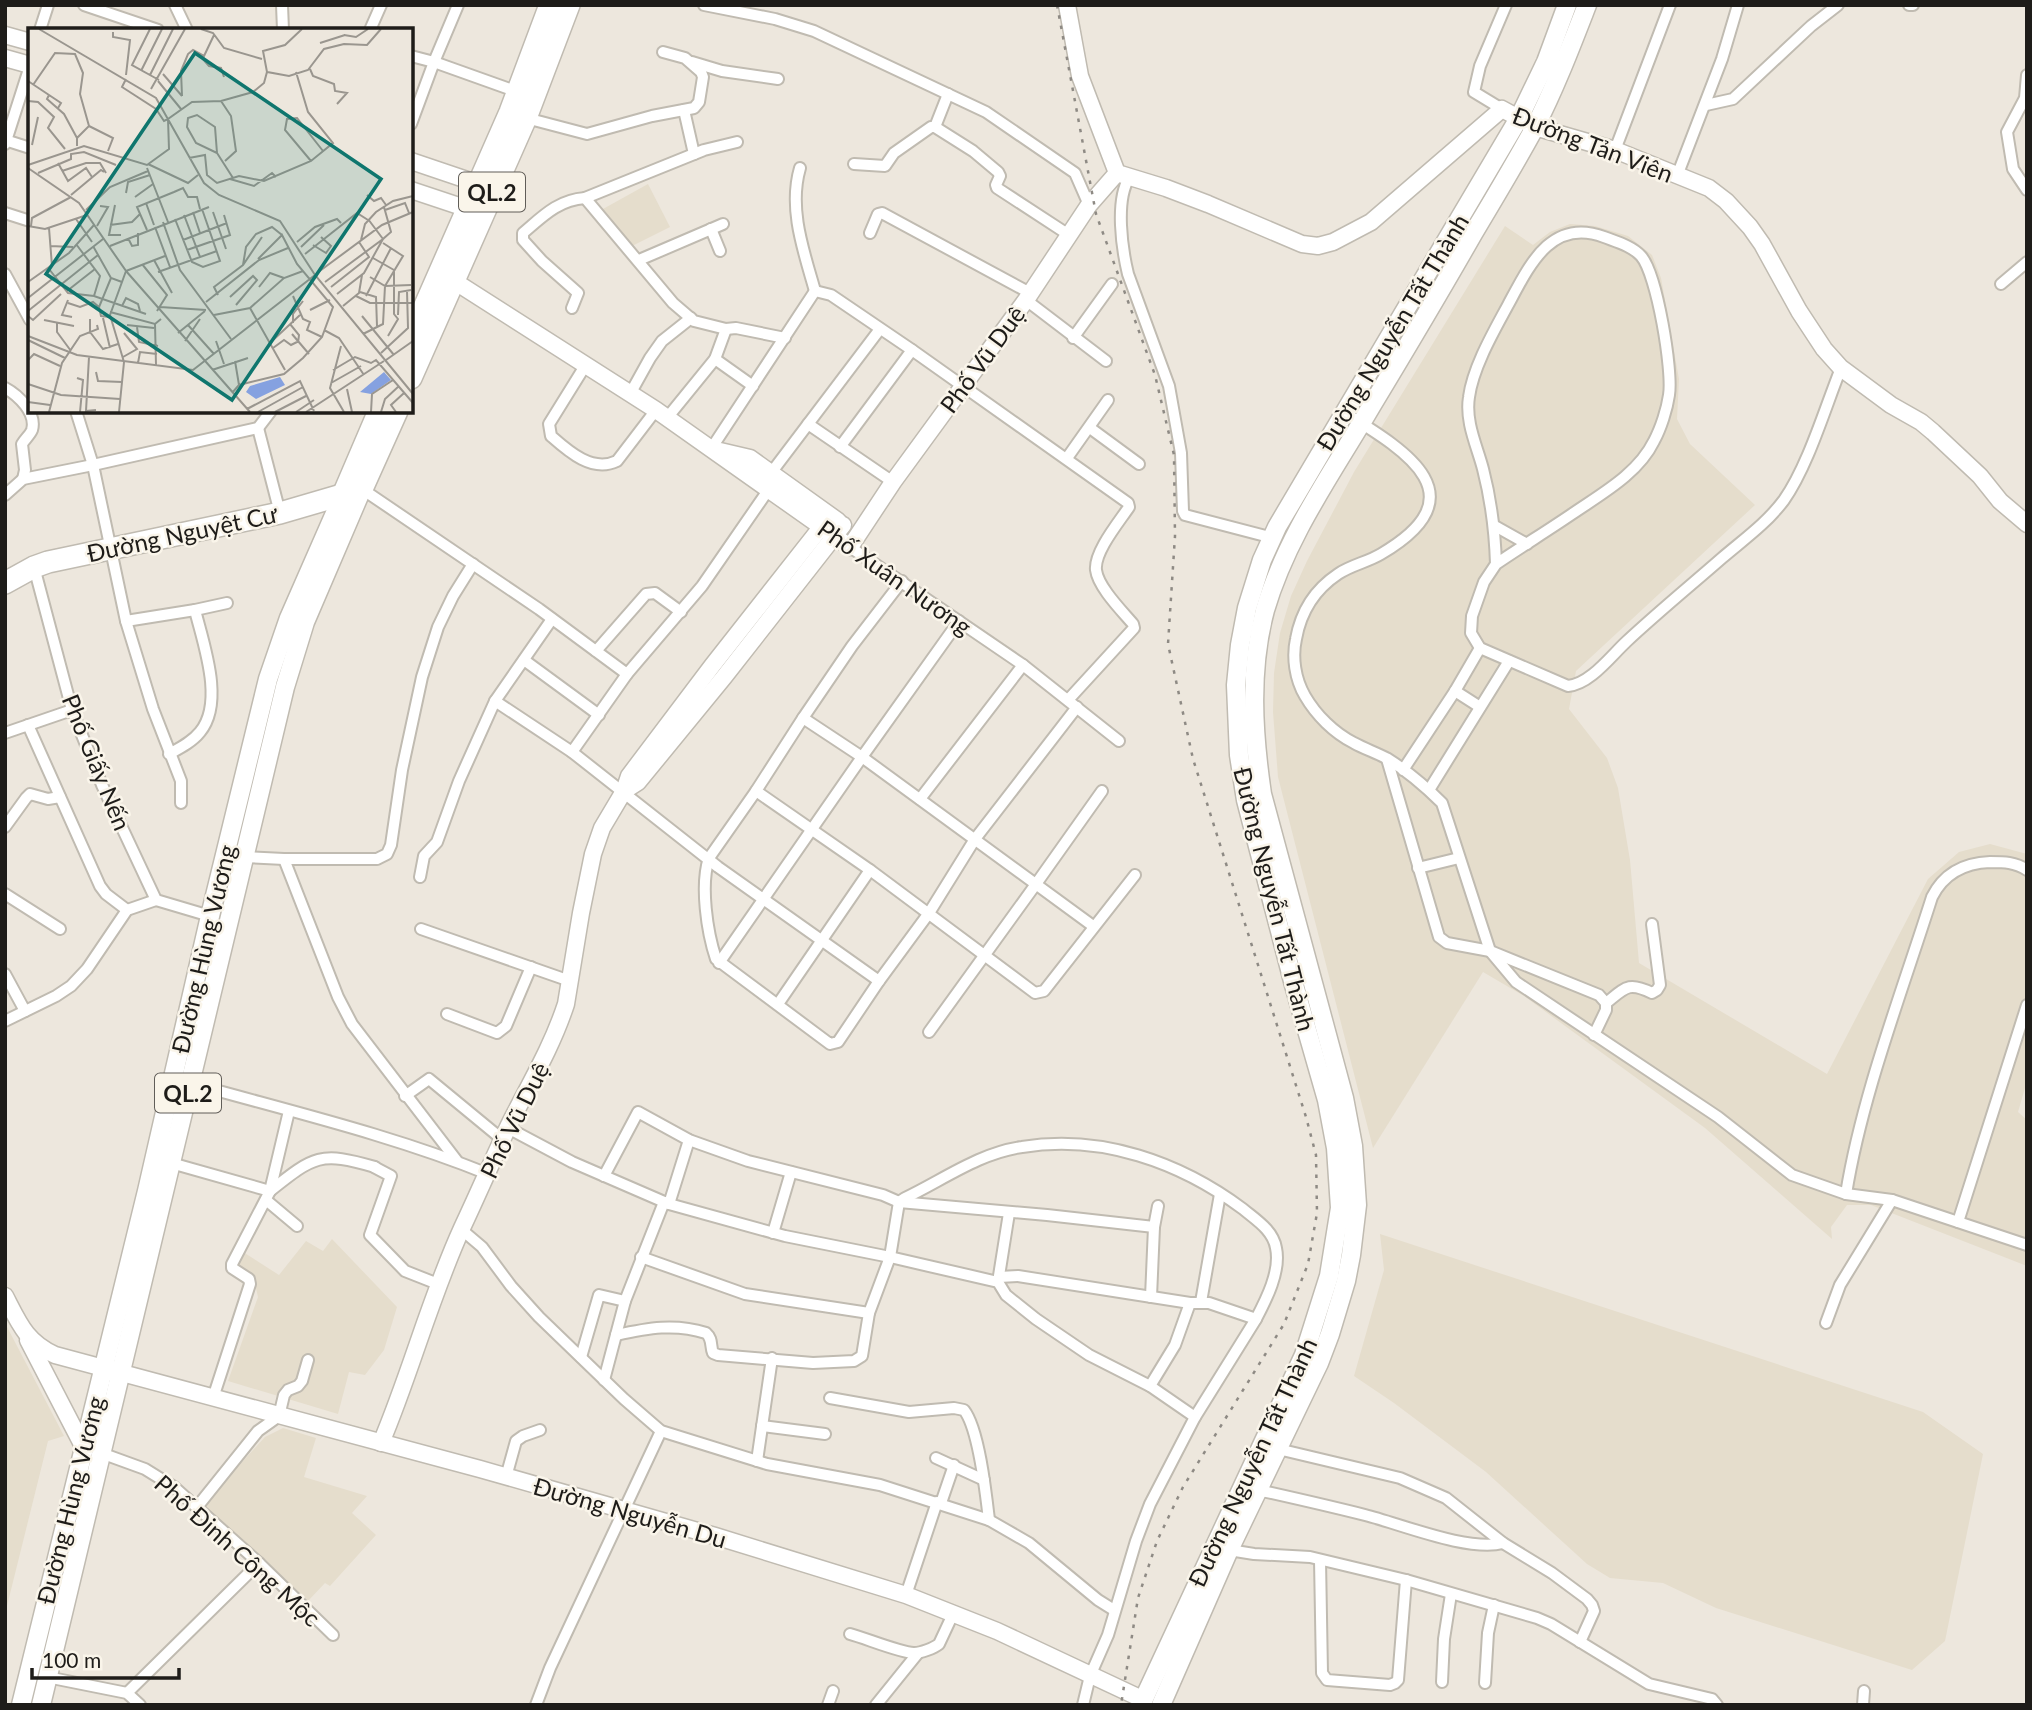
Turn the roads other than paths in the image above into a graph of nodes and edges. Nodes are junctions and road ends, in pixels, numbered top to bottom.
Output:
1 (48, 5) edge
2 (85, 5) edge
3 (175, 5) edge
4 (282, 5) edge
5 (381, 5) edge
6 (458, 5) edge
7 (550, 5) edge
8 (569, 5) edge
9 (704, 5) edge
10 (1067, 5) edge
11 (1506, 5) edge
12 (1567, 5) edge
13 (1587, 5) edge
14 (1670, 5) edge
15 (1738, 5) edge
16 (1838, 5) edge
17 (41, 28) edge
18 (152, 28) edge
19 (186, 28) edge
20 (283, 28) edge
21 (371, 28) edge
22 (5, 35) edge
23 (28, 42) edge
24 (663, 52) dead end
25 (413, 57) edge
26 (5, 58) edge
27 (434, 62) junction
28 (690, 62) junction
29 (28, 65) edge
30 (28, 72) edge
31 (2027, 75) edge
32 (778, 79) dead end
33 (518, 92) junction
34 (948, 94) junction
35 (1706, 105) junction
36 (1502, 108) junction
37 (684, 110) junction
38 (526, 118) junction
39 (413, 119) edge
40 (1527, 122) junction
41 (934, 127) junction
42 (6, 141) edge
43 (737, 142) dead end
44 (28, 147) edge
45 (1615, 150) junction
46 (694, 154) junction
47 (413, 162) edge
48 (854, 164) dead end
49 (800, 169) dead end
50 (1123, 176) junction
51 (1677, 176) junction
52 (479, 184) junction
53 (2027, 190) edge
54 (413, 191) edge
55 (585, 198) junction
56 (1089, 205) junction
57 (468, 209) junction
58 (5, 213) edge
59 (28, 220) edge
60 (723, 224) dead end
61 (711, 229) junction
62 (870, 233) dead end
63 (1069, 235) junction
64 (720, 251) dead end
65 (639, 260) junction
66 (2027, 262) edge
67 (5, 274) edge
68 (454, 281) junction
69 (2001, 284) dead end
70 (1112, 285) dead end
71 (816, 291) junction
72 (1028, 296) junction
73 (572, 308) dead end
74 (28, 316) edge
75 (691, 318) junction
76 (726, 329) junction
77 (880, 329) junction
78 (413, 333) edge
79 (785, 338) junction
80 (1073, 338) junction
81 (912, 349) junction
82 (715, 359) junction
83 (1106, 361) dead end
84 (585, 366) junction
85 (1841, 368) junction
86 (413, 373) edge
87 (753, 386) junction
88 (963, 386) junction
89 (5, 388) edge
90 (630, 394) junction
91 (1108, 400) dead end
92 (28, 411) edge
93 (29, 413) edge
94 (77, 413) edge
95 (269, 413) edge
96 (378, 413) edge
97 (396, 413) edge
98 (1345, 413) junction
99 (662, 414) junction
100 (1362, 423) junction
101 (808, 424) junction
102 (258, 428) junction
103 (1090, 428) junction
104 (840, 447) junction
105 (711, 449) junction
106 (1067, 458) junction
107 (1139, 464) dead end
108 (93, 465) junction
109 (23, 479) junction
110 (770, 481) junction
111 (893, 482) junction
112 (353, 492) junction
113 (5, 495) edge
114 (280, 513) junction
115 (2027, 524) edge
116 (832, 526) junction
117 (1495, 526) junction
118 (1273, 538) junction
119 (854, 541) junction
120 (1527, 544) junction
121 (110, 548) junction
122 (1496, 564) junction
123 (473, 565) junction
124 (34, 567) junction
125 (902, 581) junction
126 (5, 583) edge
127 (227, 603) dead end
128 (195, 610) junction
129 (681, 612) junction
130 (552, 620) junction
131 (126, 621) junction
132 (959, 621) junction
133 (1480, 648) junction
134 (596, 651) junction
135 (524, 660) junction
136 (1509, 661) junction
137 (1023, 665) junction
138 (627, 674) junction
139 (1455, 691) junction
140 (495, 701) junction
141 (1072, 704) junction
142 (1480, 707) junction
143 (72, 710) junction
144 (599, 715) junction
145 (803, 718) junction
146 (28, 725) junction
147 (5, 733) edge
148 (1119, 741) dead end
149 (572, 752) junction
150 (169, 754) junction
151 (1248, 756) junction
152 (862, 757) junction
153 (1387, 759) junction
154 (1403, 770) junction
155 (1429, 790) junction
156 (624, 791) junction
157 (756, 791) junction
158 (1102, 791) dead end
159 (60, 797) junction
160 (920, 799) junction
161 (181, 803) dead end
162 (5, 827) edge
163 (812, 829) junction
164 (975, 839) junction
165 (244, 857) junction
166 (709, 858) junction
167 (1459, 858) junction
168 (284, 859) junction
169 (1418, 867) junction
170 (870, 870) junction
171 (2027, 870) edge
172 (1135, 875) dead end
173 (420, 877) dead end
174 (1036, 884) junction
175 (5, 894) edge
176 (765, 899) junction
177 (156, 900) junction
178 (127, 910) junction
179 (929, 914) junction
180 (208, 924) junction
181 (1652, 924) dead end
182 (1093, 926) junction
183 (61, 929) dead end
184 (421, 929) dead end
185 (225, 936) junction
186 (822, 939) junction
187 (1490, 951) junction
188 (985, 954) junction
189 (719, 963) junction
190 (531, 967) junction
191 (5, 974) edge
192 (570, 981) junction
193 (879, 981) junction
194 (1606, 1003) junction
195 (778, 1004) junction
196 (2027, 1005) edge
197 (25, 1011) junction
198 (447, 1014) dead end
199 (5, 1021) edge
200 (929, 1032) dead end
201 (1594, 1035) junction
202 (190, 1083) junction
203 (405, 1096) junction
204 (289, 1111) junction
205 (505, 1134) junction
206 (689, 1140) junction
207 (457, 1161) junction
208 (172, 1163) junction
209 (791, 1172) junction
210 (488, 1174) junction
211 (604, 1176) junction
212 (1220, 1194) junction
213 (1846, 1194) junction
214 (268, 1195) junction
215 (1892, 1200) junction
216 (899, 1202) junction
217 (667, 1203) junction
218 (1158, 1206) dead end
219 (1009, 1213) junction
220 (1958, 1222) junction
221 (297, 1226) dead end
222 (1154, 1227) junction
223 (461, 1230) junction
224 (774, 1233) junction
225 (2027, 1245) edge
226 (641, 1257) junction
227 (890, 1257) junction
228 (998, 1280) junction
229 (438, 1284) junction
230 (5, 1296) edge
231 (1151, 1297) junction
232 (625, 1301) junction
233 (1196, 1303) junction
234 (869, 1313) junction
235 (1256, 1319) junction
236 (1826, 1323) dead end
237 (25, 1335) junction
238 (616, 1335) junction
239 (581, 1357) junction
240 (772, 1358) junction
241 (308, 1360) dead end
242 (102, 1368) junction
243 (121, 1373) junction
244 (138, 1378) junction
245 (604, 1380) junction
246 (1150, 1386) junction
247 (213, 1398) junction
248 (830, 1398) dead end
249 (279, 1416) junction
250 (1195, 1417) junction
251 (762, 1426) junction
252 (540, 1430) dead end
253 (661, 1431) junction
254 (824, 1434) dead end
255 (380, 1443) junction
256 (83, 1446) junction
257 (1278, 1449) junction
258 (101, 1453) junction
259 (936, 1458) dead end
260 (757, 1461) junction
261 (954, 1465) junction
262 (506, 1477) junction
263 (984, 1480) junction
264 (1258, 1490) junction
265 (939, 1503) junction
266 (197, 1507) junction
267 (623, 1511) junction
268 (989, 1520) junction
269 (1503, 1543) junction
270 (1222, 1546) junction
271 (1320, 1560) junction
272 (260, 1563) junction
273 (1406, 1580) junction
274 (1451, 1594) junction
275 (906, 1595) junction
276 (1494, 1605) junction
277 (1114, 1611) junction
278 (953, 1614) junction
279 (850, 1634) dead end
280 (333, 1635) dead end
281 (1580, 1642) junction
282 (918, 1653) junction
283 (1090, 1676) junction
284 (47, 1677) junction
285 (1442, 1682) dead end
286 (1485, 1683) dead end
287 (1864, 1690) dead end
288 (833, 1691) dead end
289 (127, 1693) junction
290 (1141, 1702) edge
291 (21, 1705) edge
292 (41, 1705) edge
293 (139, 1705) edge
294 (536, 1705) edge
295 (828, 1705) edge
296 (876, 1705) edge
297 (1083, 1705) edge
298 (1161, 1705) edge
299 (1717, 1705) edge
300 (1863, 1705) edge

1 - 17 street
2 - 18 street
3 - 19 street
4 - 20 street
5 - 21 street
6 - 27 street
7 - 33 highway, QL.2
8 - 38 highway, QL.2
9 - 34 street
10 - 50 street
11 - 36 street
12 - 40 main road, Đường Nguyễn Tất Thành
13 - 40 main road, Đường Nguyễn Tất Thành
14 - 45 street
15 - 35 street
16 - 35 street
22 - 23 street
24 - 28 street
25 - 27 street
26 - 29 street
27 - 33 street
27 - 39 street
28 - 32 street
28 - 37 street
30 - 42 street
31 - 53 street
33 - 52 highway, QL.2
34 - 41 street
34 - 56 street
35 - 51 street
36 - 40 street, Đường Tản Viên
36 - 50 street, Đường Tản Viên
37 - 38 street
37 - 46 street
38 - 68 highway, QL.2
40 - 45 street, Đường Tản Viên
40 - 98 main road, Đường Nguyễn Tất Thành
40 - 100 main road, Đường Nguyễn Tất Thành
41 - 48 street
41 - 63 street
42 - 44 street
43 - 46 street
45 - 51 street, Đường Tản Viên
46 - 55 street
47 - 52 street
49 - 71 street
50 - 56 street, Phố Vũ Duệ
50 - 118 street
51 - 85 street, Đường Tản Viên
52 - 57 highway, QL.2
54 - 57 street
55 - 65 street
55 - 73 street
56 - 63 street, Phố Vũ Duệ
57 - 78 highway, QL.2
58 - 59 street
60 - 61 street
61 - 64 street
61 - 65 street
62 - 72 street
63 - 72 street, Phố Vũ Duệ
65 - 75 street
66 - 69 street
67 - 74 street
68 - 84 street, Phố Xuân Nương
68 - 86 highway, QL.2
70 - 80 street
71 - 77 street
71 - 79 street
72 - 80 street
72 - 88 street, Phố Vũ Duệ
75 - 76 street
75 - 90 street
76 - 79 street
76 - 82 street
77 - 81 street
77 - 101 street
79 - 87 street
80 - 83 street
81 - 88 street
81 - 104 street
82 - 87 street
82 - 99 street
84 - 90 street, Phố Xuân Nương
84 - 99 street
85 - 115 street, Đường Tản Viên
85 - 136 street
87 - 105 street
88 - 106 street
88 - 111 street, Phố Vũ Duệ
89 - 92 street
90 - 99 street, Phố Xuân Nương
91 - 103 street
93 - 109 street
94 - 108 street
95 - 102 street
96 - 112 highway, Đường Hùng Vương / QL.2
97 - 112 highway, Đường Hùng Vương / QL.2
98 - 100 street
98 - 118 main road, Đường Nguyễn Tất Thành
99 - 105 street, Phố Xuân Nương
100 - 151 main road, Đường Nguyễn Tất Thành
100 - 153 street
101 - 104 street
101 - 110 street
102 - 108 street
102 - 114 street
103 - 106 street
103 - 107 street
104 - 111 street
105 - 110 street, Phố Xuân Nương
106 - 141 street
108 - 109 street
108 - 121 street
109 - 113 street
110 - 116 street, Phố Xuân Nương
110 - 129 street
111 - 119 street, Phố Vũ Duệ
112 - 114 highway, Đường Nguyệt Cư
112 - 123 street
112 - 165 main road, Đường Hùng Vương / QL.2
112 - 180 main road, Đường Hùng Vương / QL.2
114 - 121 highway, Đường Nguyệt Cư
116 - 119 street, Phố Xuân Nương
116 - 156 street, Phố Vũ Duệ
117 - 120 street
117 - 120 street
117 - 122 street
118 - 151 main road, Đường Nguyễn Tất Thành
119 - 125 street, Phố Xuân Nương
120 - 122 street
121 - 124 highway, Đường Nguyệt Cư
121 - 131 street
122 - 133 street
123 - 130 street
123 - 168 street
124 - 126 highway, Đường Nguyệt Cư
124 - 143 street, Phố Giấy Nến
125 - 132 street, Phố Xuân Nương
125 - 145 street
127 - 128 street
128 - 131 street
128 - 150 street
129 - 134 street
129 - 138 street
130 - 134 street
130 - 135 street
131 - 150 street
132 - 137 street, Phố Xuân Nương
132 - 152 street
133 - 136 street
133 - 139 street
134 - 138 street
135 - 140 street
135 - 144 street
136 - 142 street
137 - 141 street, Phố Xuân Nương
137 - 160 street
138 - 144 street
139 - 142 street
139 - 154 street
140 - 149 street
140 - 173 street
141 - 148 street, Phố Xuân Nương
141 - 164 street
142 - 155 street
143 - 146 street
143 - 177 street, Phố Giấy Nến
144 - 149 street
145 - 152 street
145 - 157 street
146 - 147 street
146 - 159 street
149 - 156 street
150 - 161 street
151 - 257 main road, Đường Nguyễn Tất Thành
151 - 270 main road, Đường Nguyễn Tất Thành
152 - 160 street
152 - 163 street
153 - 154 street
153 - 169 street
154 - 155 street
155 - 167 street
156 - 166 street
156 - 192 street, Phố Vũ Duệ
157 - 163 street
157 - 166 street
158 - 174 street
159 - 162 street
159 - 178 street
160 - 164 street
163 - 170 street
163 - 176 street
164 - 174 street
164 - 179 street
165 - 168 street
165 - 185 main road, Đường Hùng Vương / QL.2
166 - 176 street
166 - 189 street
167 - 169 street
167 - 187 street
168 - 203 street
169 - 187 street
170 - 179 street
170 - 186 street
171 - 213 street
172 - 182 street
174 - 182 street
174 - 188 street
175 - 183 street
176 - 186 street
176 - 189 street
177 - 178 street
177 - 180 street
178 - 197 street
179 - 188 street
179 - 193 street
180 - 185 main road
180 - 242 main road, Đường Hùng Vương / QL.2
181 - 194 street
182 - 188 street
184 - 190 street
185 - 202 main road, Đường Hùng Vương / QL.2
186 - 193 street
186 - 195 street
187 - 194 street
187 - 201 street
188 - 200 street
189 - 195 street
190 - 192 street
190 - 198 street
191 - 197 street
192 - 205 street, Phố Vũ Duệ
193 - 195 street
194 - 201 street
196 - 220 street
197 - 199 street
201 - 213 street
202 - 204 street
202 - 208 main road, Đường Hùng Vương / QL.2
203 - 205 street
203 - 207 street
204 - 207 street
204 - 214 street
205 - 210 street, Phố Vũ Duệ
205 - 211 street
206 - 209 street
206 - 211 street
206 - 217 street
207 - 210 street
208 - 214 street
208 - 243 main road, Đường Hùng Vương / QL.2
209 - 216 street
209 - 224 street
210 - 223 street, Phố Vũ Duệ
211 - 217 street
212 - 216 street
212 - 233 street
212 - 235 street
213 - 215 street
214 - 221 street
214 - 229 street
214 - 247 street
215 - 220 street
215 - 236 street
216 - 219 street
216 - 227 street
217 - 224 street
217 - 226 street
218 - 222 street
219 - 222 street
219 - 228 street
220 - 225 street
222 - 231 street
223 - 229 street, Phố Vũ Duệ
223 - 239 street
224 - 227 street
226 - 232 street
226 - 234 street
227 - 228 street
227 - 234 street
228 - 231 street
228 - 246 street
229 - 255 street, Phố Vũ Duệ
230 - 237 street
231 - 233 street
232 - 238 street
232 - 239 street
233 - 235 street
233 - 246 street
234 - 240 street
235 - 250 street
237 - 242 street
237 - 256 street
238 - 240 street
238 - 245 street
239 - 245 street
240 - 251 street
241 - 249 street
242 - 243 street
242 - 256 main road, Đường Hùng Vương / QL.2
243 - 244 street
243 - 244 street
243 - 258 main road, Đường Hùng Vương / QL.2
244 - 247 street, Đường Nguyễn Du
245 - 253 street
246 - 250 street
247 - 249 street, Đường Nguyễn Du
248 - 263 street
249 - 255 street, Đường Nguyễn Du
249 - 266 street
250 - 277 street
251 - 254 street
251 - 260 street
252 - 262 street
253 - 260 street
253 - 267 street
255 - 262 street, Đường Nguyễn Du
256 - 291 main road, Đường Hùng Vương / QL.2
257 - 264 main road, Đường Nguyễn Tất Thành
257 - 269 street
258 - 266 street, Phố Đinh Công Mộc
258 - 284 main road, Đường Hùng Vương / QL.2
259 - 261 street
260 - 265 street
261 - 263 street
261 - 265 street
262 - 267 street, Đường Nguyễn Du
263 - 268 street
264 - 269 street
264 - 270 main road, Đường Nguyễn Tất Thành
265 - 268 street
265 - 275 street
266 - 272 street, Phố Đinh Công Mộc
267 - 275 street, Đường Nguyễn Du
267 - 294 street
268 - 277 street
269 - 281 street
270 - 271 street
270 - 290 main road, Đường Nguyễn Tất Thành
270 - 298 main road, Đường Nguyễn Tất Thành
271 - 273 street
271 - 273 street
272 - 280 street, Phố Đinh Công Mộc
272 - 289 street
273 - 274 street
274 - 276 street
274 - 285 street
275 - 278 street, Đường Nguyễn Du
276 - 281 street
276 - 286 street
277 - 283 street
278 - 282 street
278 - 283 street, Đường Nguyễn Du
279 - 282 street
281 - 299 street
282 - 296 street
283 - 290 street, Đường Nguyễn Du
283 - 297 street
284 - 289 street
284 - 292 main road, Đường Hùng Vương / QL.2
287 - 300 street
288 - 295 street
289 - 293 street

